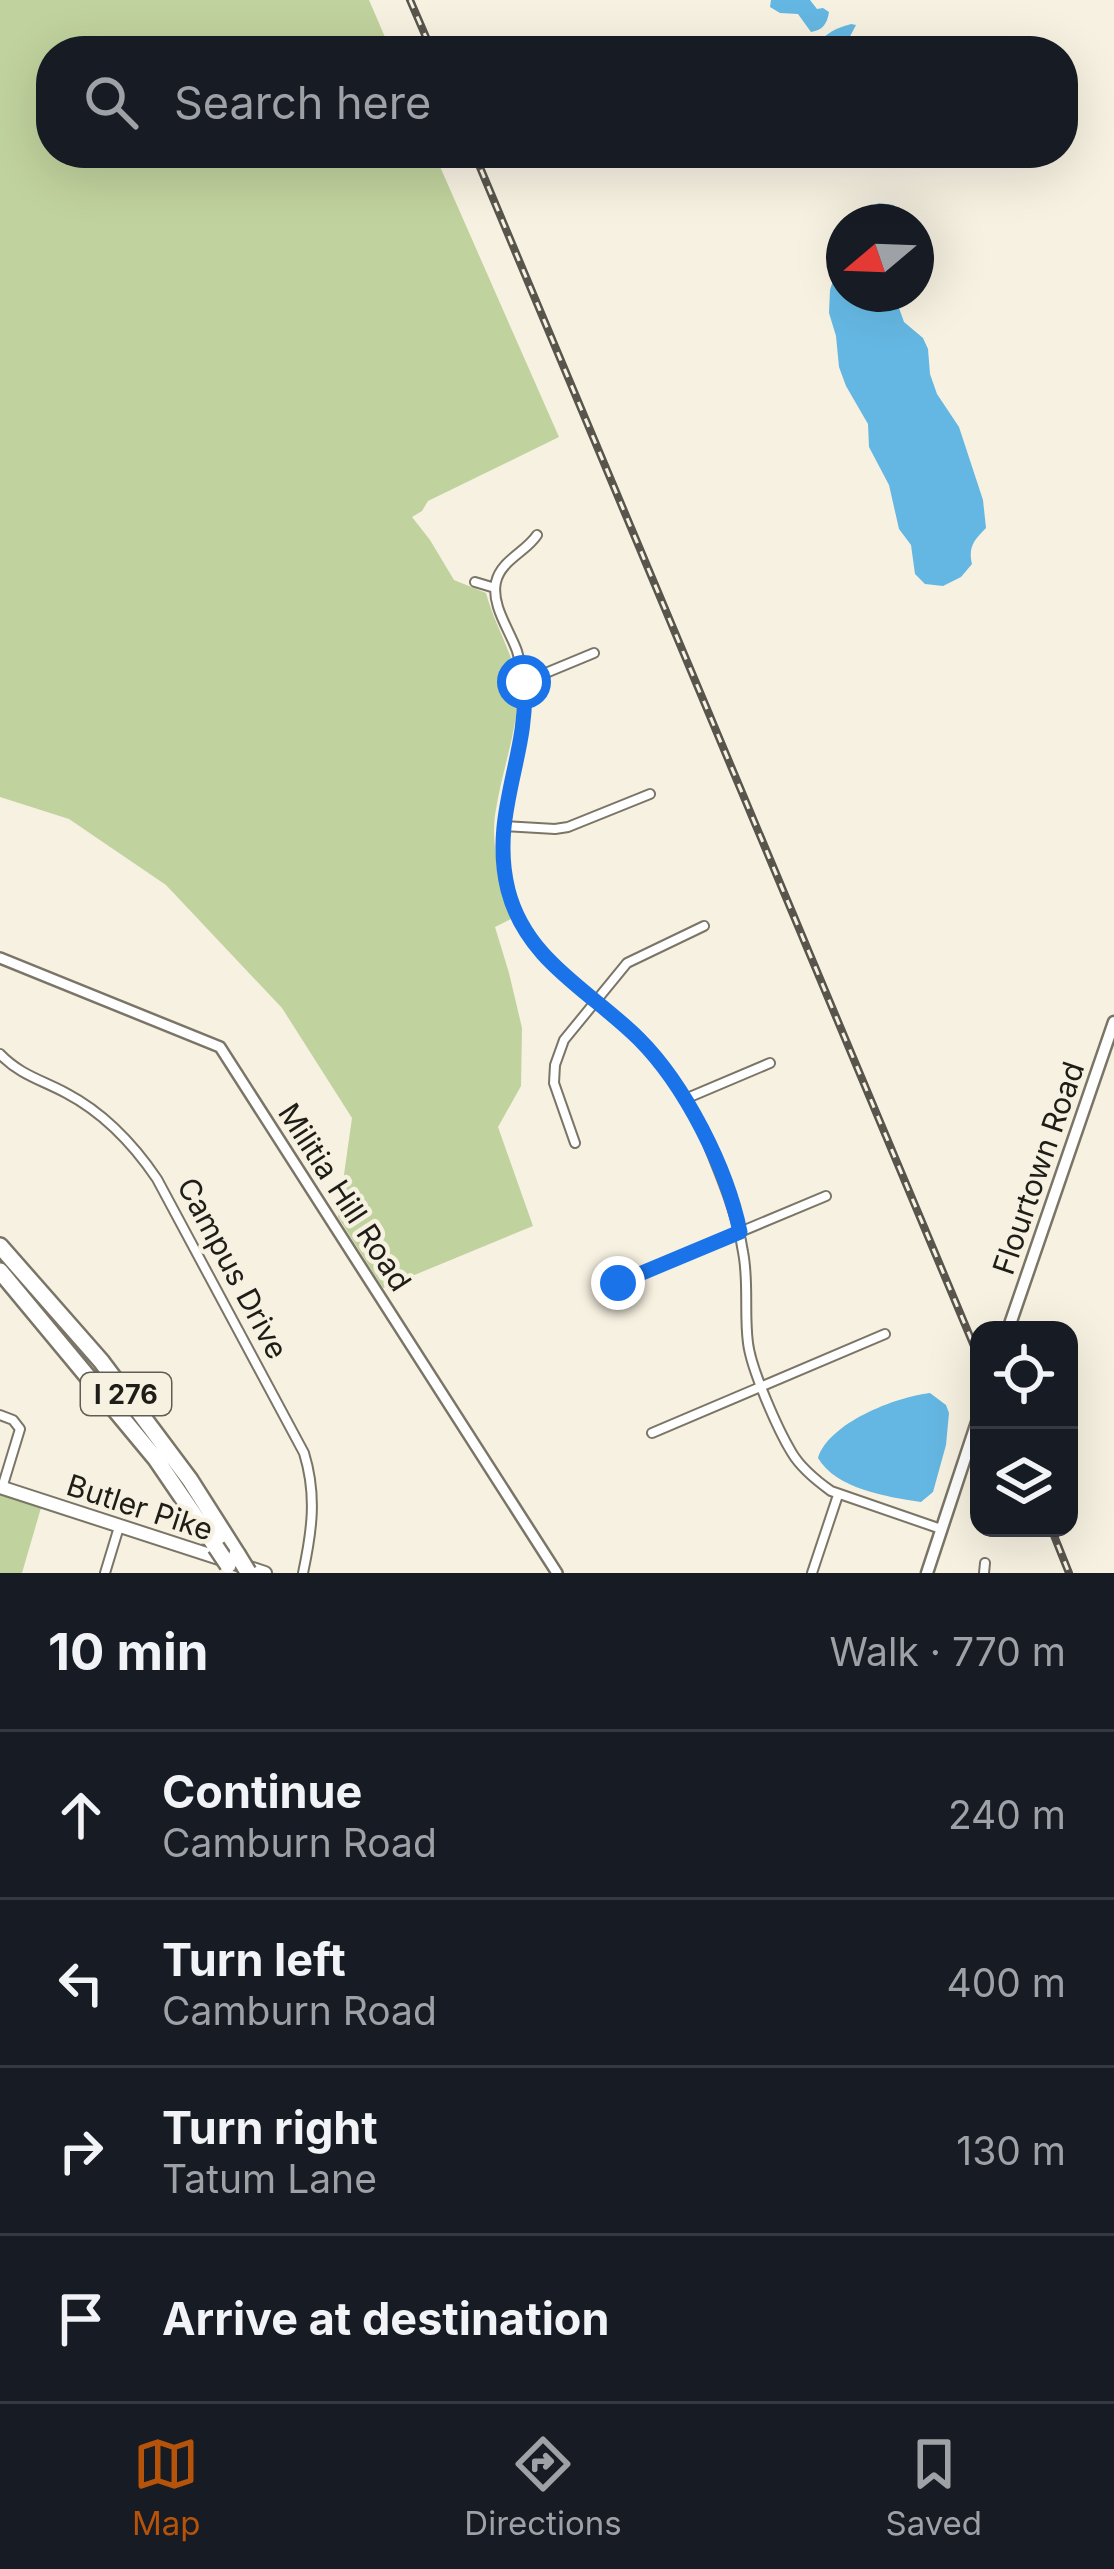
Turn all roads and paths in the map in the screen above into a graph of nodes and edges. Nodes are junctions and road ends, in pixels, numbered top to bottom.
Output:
1 (537, 535) dead end
2 (475, 582) dead end
3 (495, 588) junction
4 (594, 653) dead end
5 (524, 682) junction
6 (650, 794) dead end
7 (502, 826) junction
8 (704, 926) dead end
9 (0, 958) edge
10 (595, 1001) junction
11 (1114, 1022) edge
12 (0, 1054) edge
13 (770, 1063) dead end
14 (685, 1099) junction
15 (575, 1143) dead end
16 (826, 1196) dead end
17 (740, 1232) junction
18 (0, 1246) edge
19 (0, 1271) edge
20 (618, 1283) dead end
21 (1011, 1321) edge
22 (885, 1334) dead end
23 (762, 1386) junction
24 (0, 1415) edge
25 (975, 1429) edge
26 (652, 1433) dead end
27 (1, 1488) edge
28 (838, 1494) junction
29 (119, 1525) junction
30 (941, 1529) junction
31 (232, 1564) edge
32 (249, 1572) edge
33 (105, 1573) edge
34 (265, 1573) edge
35 (303, 1573) edge
36 (557, 1573) edge
37 (812, 1573) edge
38 (927, 1573) edge

1 - 3 street
2 - 3 street
3 - 5 street
4 - 5 street
5 - 7 street
6 - 7 street
7 - 10 street
8 - 10 street
9 - 36 street, Militia Hill Road
10 - 14 street
10 - 15 street
11 - 21 main road, Flourtown Road
12 - 35 street, Campus Drive
13 - 14 street
14 - 17 street
16 - 17 street
17 - 20 street
17 - 23 street
18 - 31 highway, I 276
19 - 31 highway, I 276, bridge
22 - 23 street
23 - 26 street
23 - 28 street
24 - 27 street
25 - 30 main road
27 - 29 main road, Butler Pike
28 - 30 street
28 - 37 street
29 - 33 street
29 - 34 main road, Butler Pike
30 - 38 main road
31 - 32 highway, I 276, bridge

